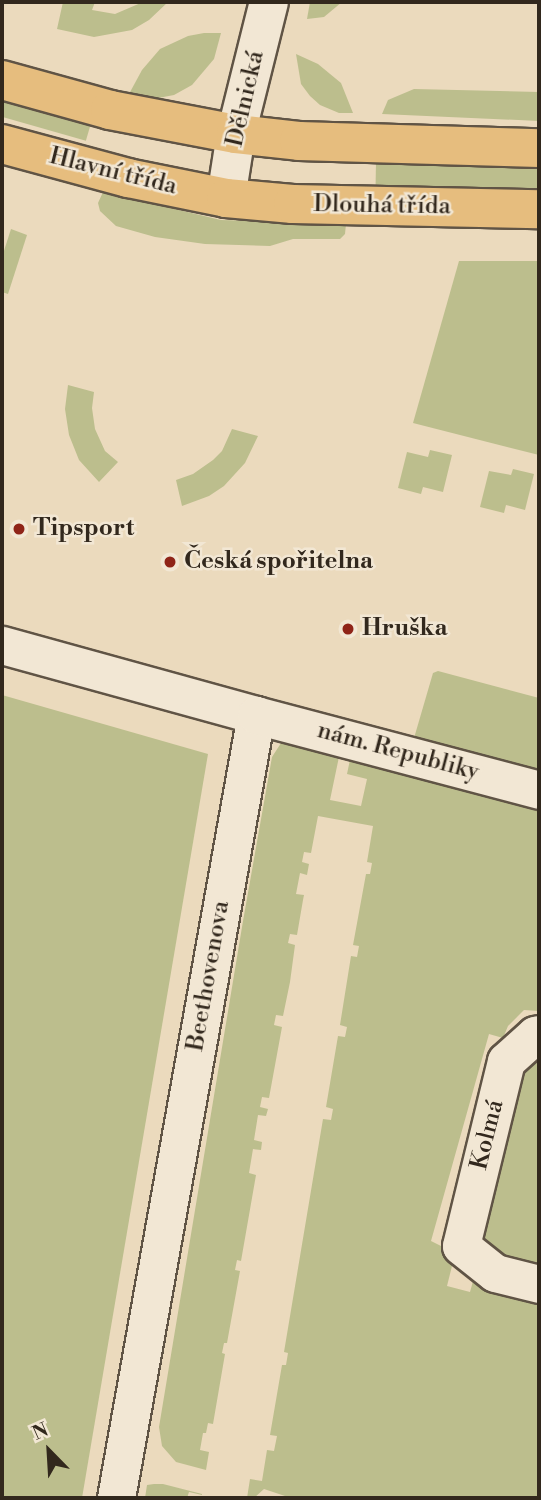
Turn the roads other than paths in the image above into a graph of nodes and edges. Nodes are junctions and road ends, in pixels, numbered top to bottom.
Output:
1 (269, 2) edge
2 (2, 79) edge
3 (236, 134) junction
4 (2, 144) edge
5 (539, 148) edge
6 (226, 198) junction
7 (539, 209) edge
8 (2, 645) edge
9 (256, 715) junction
10 (539, 790) edge
11 (537, 1035) edge
12 (539, 1284) edge
13 (116, 1498) edge

1 - 3 street, Dělnická
2 - 3 main road
3 - 5 main road
3 - 6 street, Dělnická
4 - 6 main road, Hlavní třída
6 - 7 main road, Dlouhá třída
8 - 9 street
9 - 10 street, nám. Republiky
9 - 13 street, Beethovenova
11 - 12 street, Kolmá

